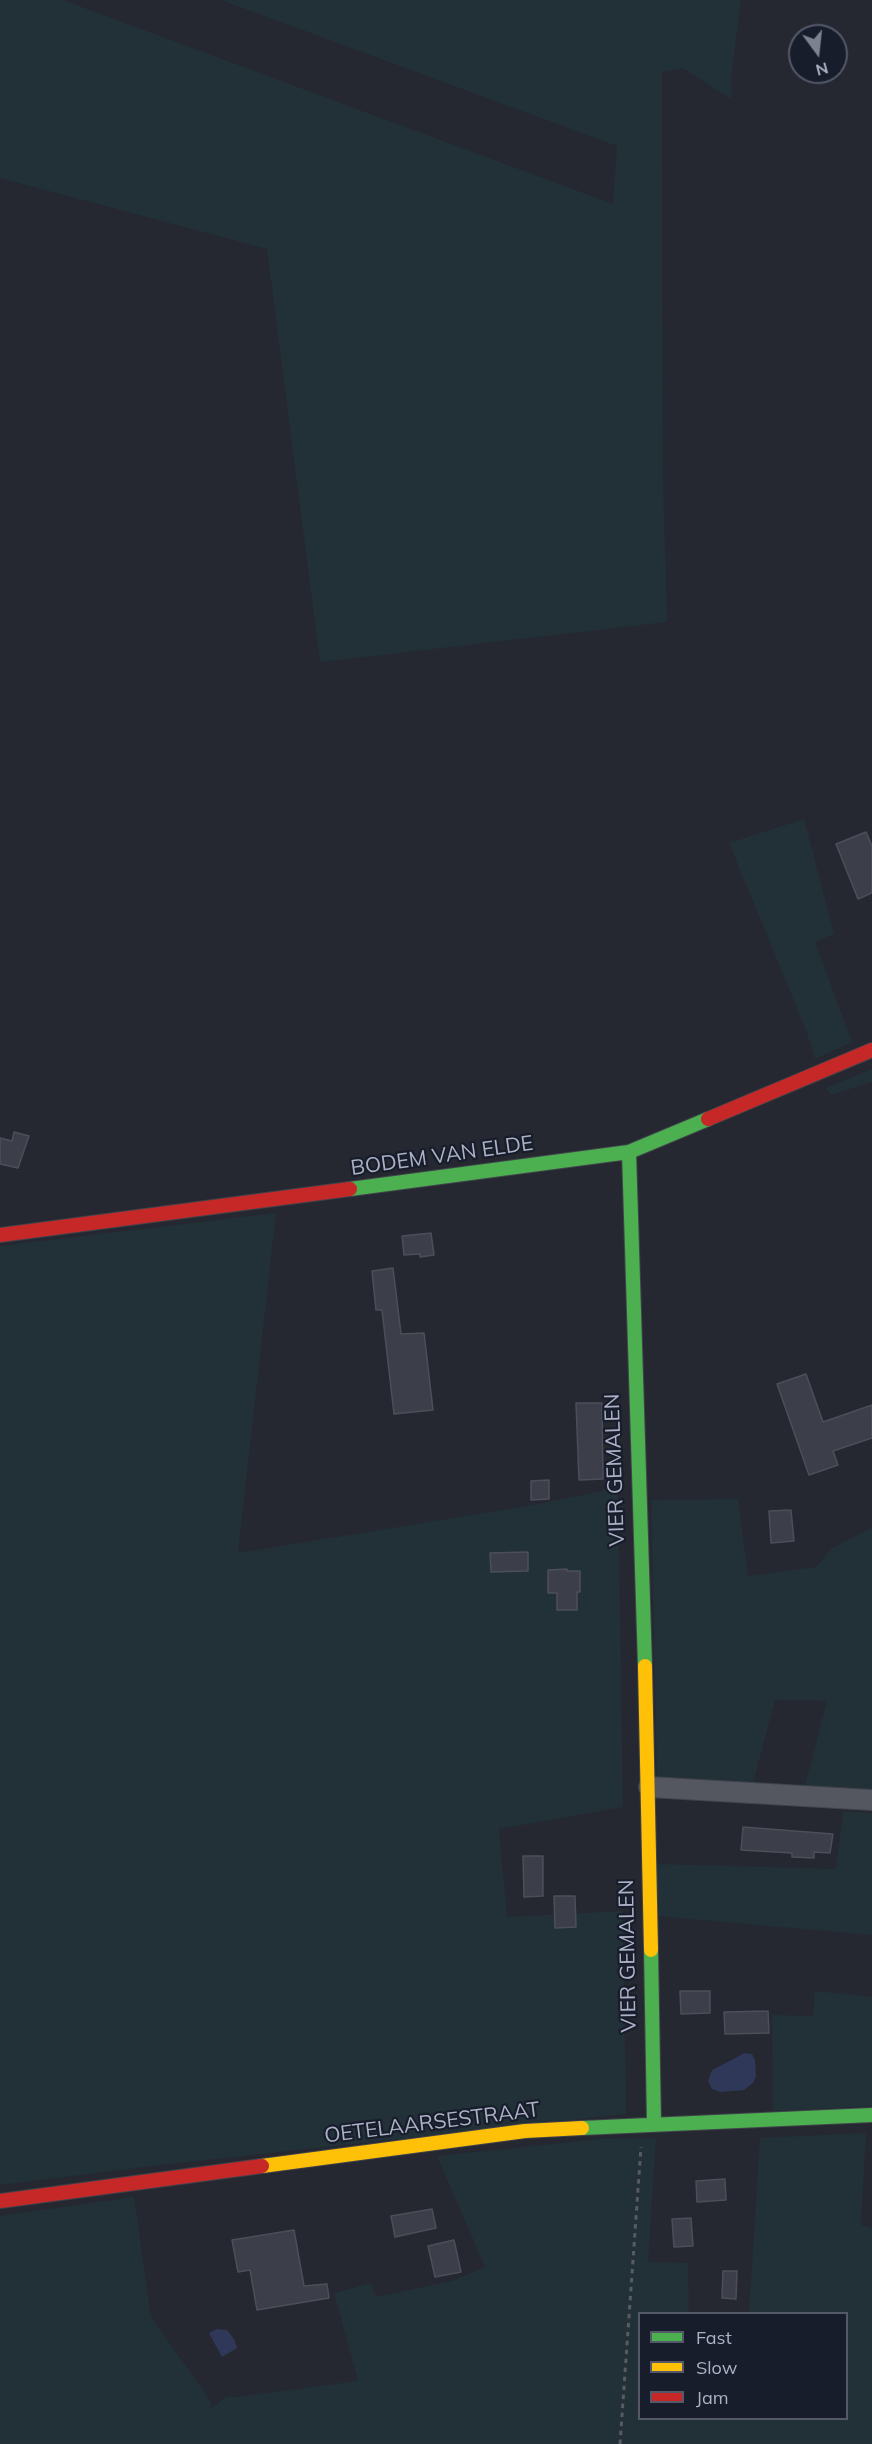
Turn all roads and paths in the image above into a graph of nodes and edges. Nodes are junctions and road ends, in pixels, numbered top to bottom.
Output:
1 (872, 1050) edge
2 (629, 1152) junction
3 (0, 1235) edge
4 (649, 1786) junction
5 (872, 1800) edge
6 (872, 2115) edge
7 (648, 2124) junction
8 (0, 2201) edge
9 (620, 2444) edge

1 - 2 street, BODEM VAN ELDE
2 - 3 street, BODEM VAN ELDE
2 - 4 street, VIER GEMALEN
4 - 5 street
4 - 7 street, VIER GEMALEN
6 - 7 street, OETELAARSESTRAAT
7 - 8 street, OETELAARSESTRAAT
7 - 9 path

